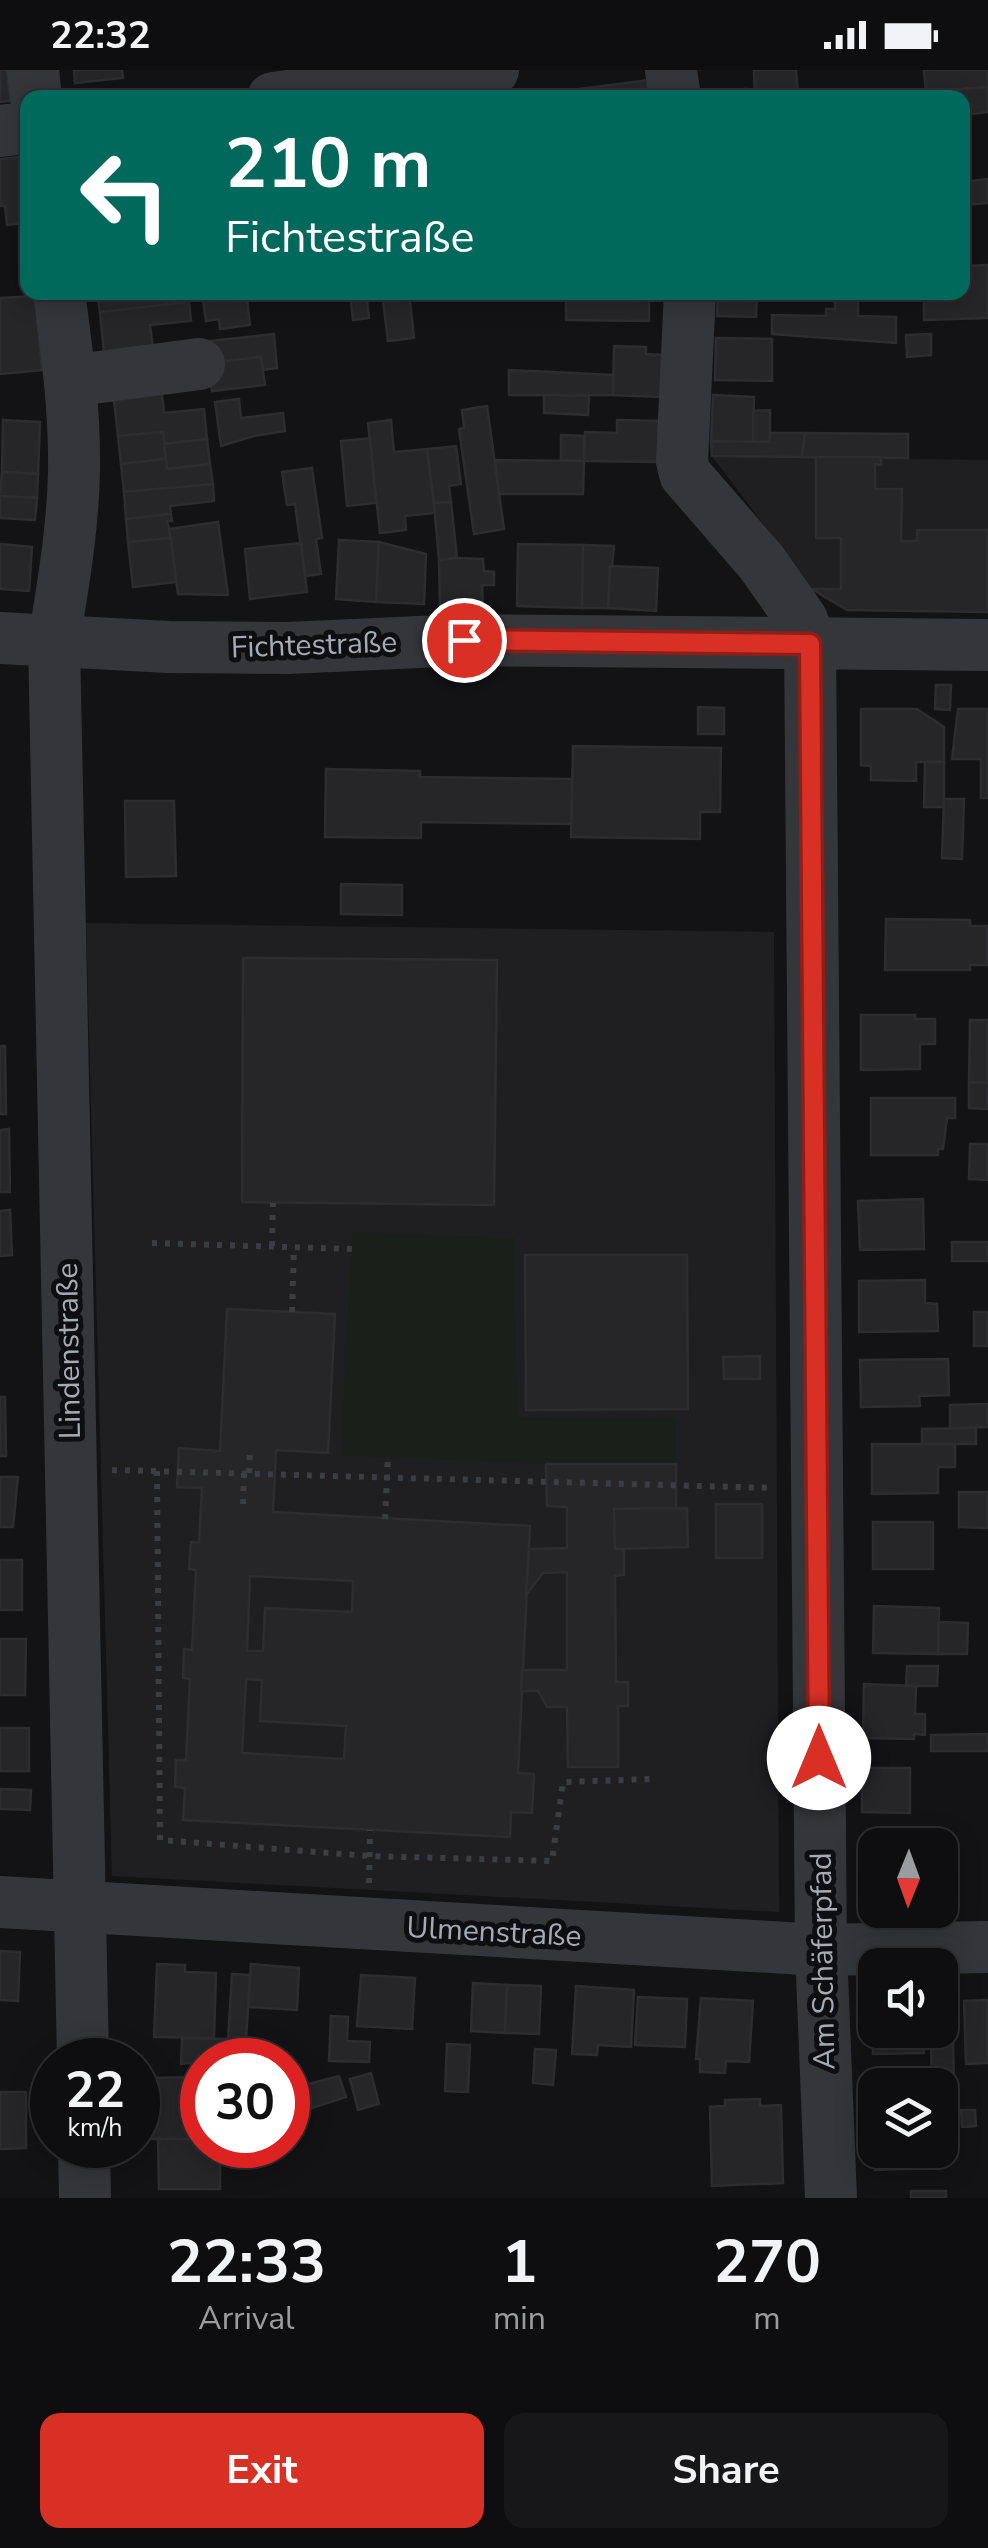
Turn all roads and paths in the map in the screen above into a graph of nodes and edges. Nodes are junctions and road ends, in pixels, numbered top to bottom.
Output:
1 (494, 70) edge
2 (336, 90) edge
3 (61, 300) edge
4 (690, 300) edge
5 (199, 364) dead end
6 (70, 380) junction
7 (0, 638) edge
8 (54, 641) junction
9 (810, 644) junction
10 (988, 645) edge
11 (273, 1203) dead end
12 (152, 1243) dead end
13 (272, 1246) junction
14 (294, 1247) junction
15 (352, 1249) dead end
16 (292, 1312) dead end
17 (250, 1450) dead end
18 (388, 1457) dead end
19 (71, 1468) junction
20 (157, 1470) junction
21 (247, 1473) junction
22 (386, 1477) junction
23 (817, 1489) junction
24 (244, 1504) dead end
25 (385, 1518) dead end
26 (652, 1779) dead end
27 (0, 1902) edge
28 (80, 1907) junction
29 (988, 1947) edge
30 (821, 1950) junction
31 (83, 2038) edge
32 (85, 2168) edge
33 (86, 2198) edge
34 (831, 2198) edge

1 - 2 street
3 - 6 street, Lindenstraße
4 - 9 street
5 - 6 street
6 - 8 street, Lindenstraße
7 - 8 street, Fichtestraße
8 - 9 street, Fichtestraße
8 - 19 street, Lindenstraße
9 - 10 street, Fichtestraße
9 - 23 street, Am Schäferpfad
11 - 13 path
12 - 13 path
13 - 14 path
14 - 15 path
14 - 16 path
17 - 21 path
18 - 22 path
19 - 20 path
19 - 28 street, Lindenstraße
20 - 21 path
20 - 26 path
21 - 22 path
21 - 24 path
22 - 23 path
22 - 25 path
23 - 30 street, Am Schäferpfad
27 - 28 street, Ulmenstraße
28 - 30 street, Ulmenstraße
28 - 31 street, Lindenstraße
29 - 30 street, Ulmenstraße
30 - 34 street, Am Schäferpfad
32 - 33 street

